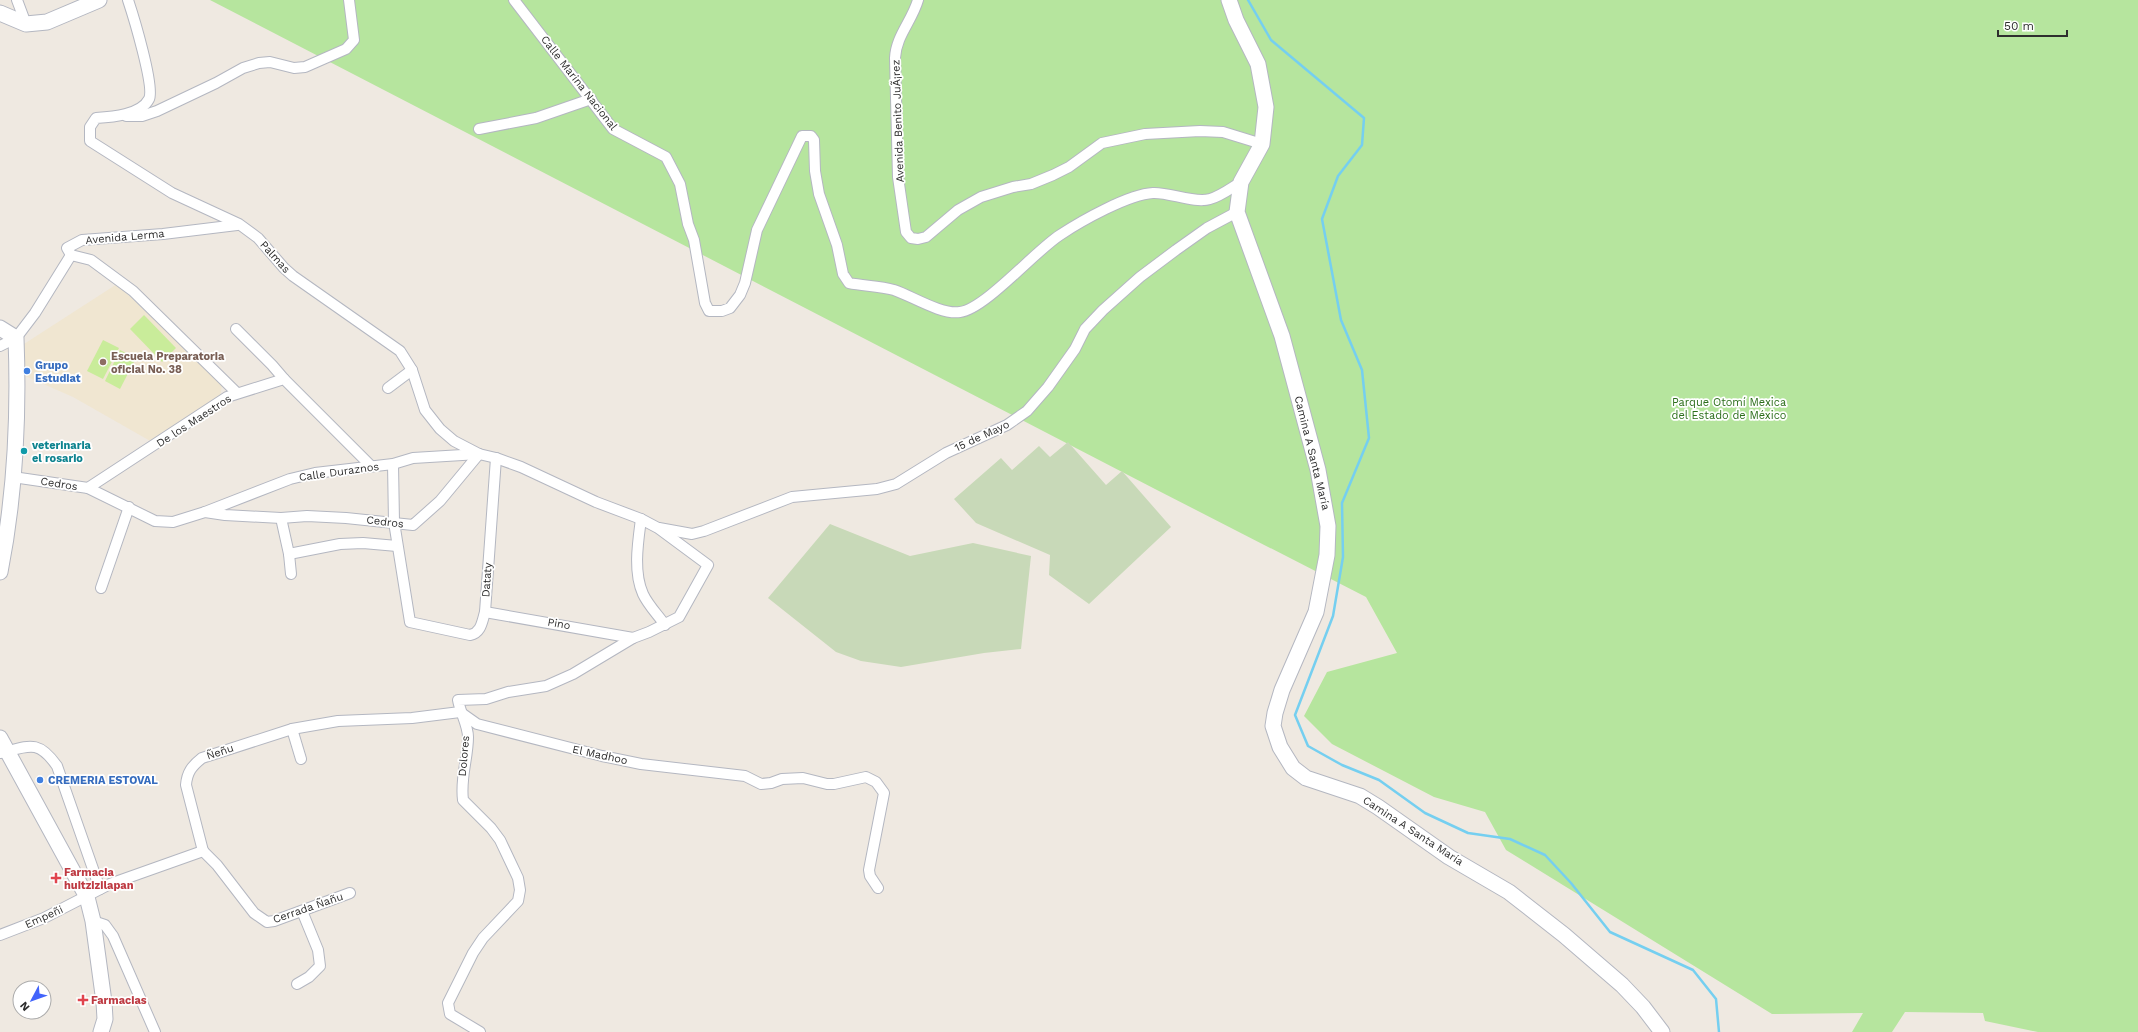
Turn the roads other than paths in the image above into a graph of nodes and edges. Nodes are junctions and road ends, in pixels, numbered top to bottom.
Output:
1 (17, 0) edge
2 (99, 0) edge
3 (128, 0) edge
4 (349, 0) edge
5 (514, 0) edge
6 (918, 0) edge
7 (1229, 0) edge
8 (0, 13) edge
9 (26, 24) junction
10 (591, 99) junction
11 (118, 115) junction
12 (479, 129) dead end
13 (1262, 144) junction
14 (1242, 182) junction
15 (1237, 212) junction
16 (239, 224) junction
17 (71, 255) junction
18 (0, 328) edge
19 (236, 329) dead end
20 (16, 338) junction
21 (0, 346) edge
22 (412, 370) junction
23 (284, 379) junction
24 (388, 388) dead end
25 (237, 393) junction
26 (479, 454) junction
27 (496, 458) junction
28 (393, 464) junction
29 (371, 466) junction
30 (13, 477) junction
31 (88, 488) junction
32 (129, 507) junction
33 (205, 512) junction
34 (281, 518) junction
35 (641, 519) junction
36 (394, 522) junction
37 (658, 528) junction
38 (397, 546) junction
39 (2, 553) edge
40 (289, 554) junction
41 (0, 572) edge
42 (291, 574) dead end
43 (101, 588) dead end
44 (485, 612) junction
45 (665, 625) junction
46 (633, 638) junction
47 (460, 712) junction
48 (292, 729) junction
49 (0, 738) edge
50 (4, 752) edge
51 (301, 759) dead end
52 (203, 851) junction
53 (878, 888) dead end
54 (100, 889) junction
55 (350, 893) dead end
56 (87, 897) junction
57 (302, 911) junction
58 (93, 921) junction
59 (0, 936) edge
60 (297, 984) dead end
61 (101, 1032) edge
62 (155, 1032) edge
63 (480, 1032) edge
64 (1662, 1032) edge

1 - 9 street
2 - 9 main road
3 - 11 street, Palmas
4 - 11 street, Palmas
5 - 10 street, Calle Marina Nacional
6 - 13 street, Avenida Benito JuÃ¡rez
7 - 13 main road, Camina A Santa María
8 - 9 main road
10 - 12 street
10 - 14 street, Calle Marina Nacional
11 - 16 street, Palmas
13 - 14 main road, Camina A Santa María
14 - 15 main road, Camina A Santa María
15 - 37 street, 15 de Mayo
15 - 64 main road, Camina A Santa María
16 - 17 street, Avenida Lerma
16 - 22 street, Palmas
17 - 20 street, Avenida Lerma
17 - 25 street, De los Maestros
18 - 20 main road
19 - 23 street
20 - 21 street, Avenida Lerma
20 - 30 main road
22 - 24 street
22 - 26 street, Palmas
23 - 25 street
23 - 29 street
25 - 31 street, De los Maestros
26 - 27 street
26 - 28 street, Calle Duraznos
26 - 36 street, Cedros
27 - 35 street
27 - 44 street, Dataty
28 - 29 street, Calle Duraznos
28 - 36 street
29 - 33 street, Calle Duraznos
30 - 31 street, Cedros
30 - 39 main road
31 - 32 street, Cedros
32 - 33 street, Cedros
32 - 43 street
33 - 34 street, Cedros
34 - 36 street, Cedros
34 - 40 street
35 - 37 street
35 - 45 street
36 - 38 street
37 - 45 street
38 - 40 street
38 - 44 street, Dataty
39 - 41 main road
40 - 42 street
44 - 46 street, Pino
45 - 46 street
46 - 47 street
47 - 48 street, Ñeñu
47 - 53 street, El Madhoo
47 - 63 street, Dolores
48 - 51 street
48 - 52 street, Ñeñu
49 - 50 main road
50 - 54 street
50 - 56 main road
52 - 54 street
52 - 57 street, Cerrada Ñañu
54 - 56 street
55 - 57 street, Cerrada Ñañu
56 - 58 main road
56 - 59 street, Empeñi
57 - 60 street
58 - 61 main road
58 - 62 street

